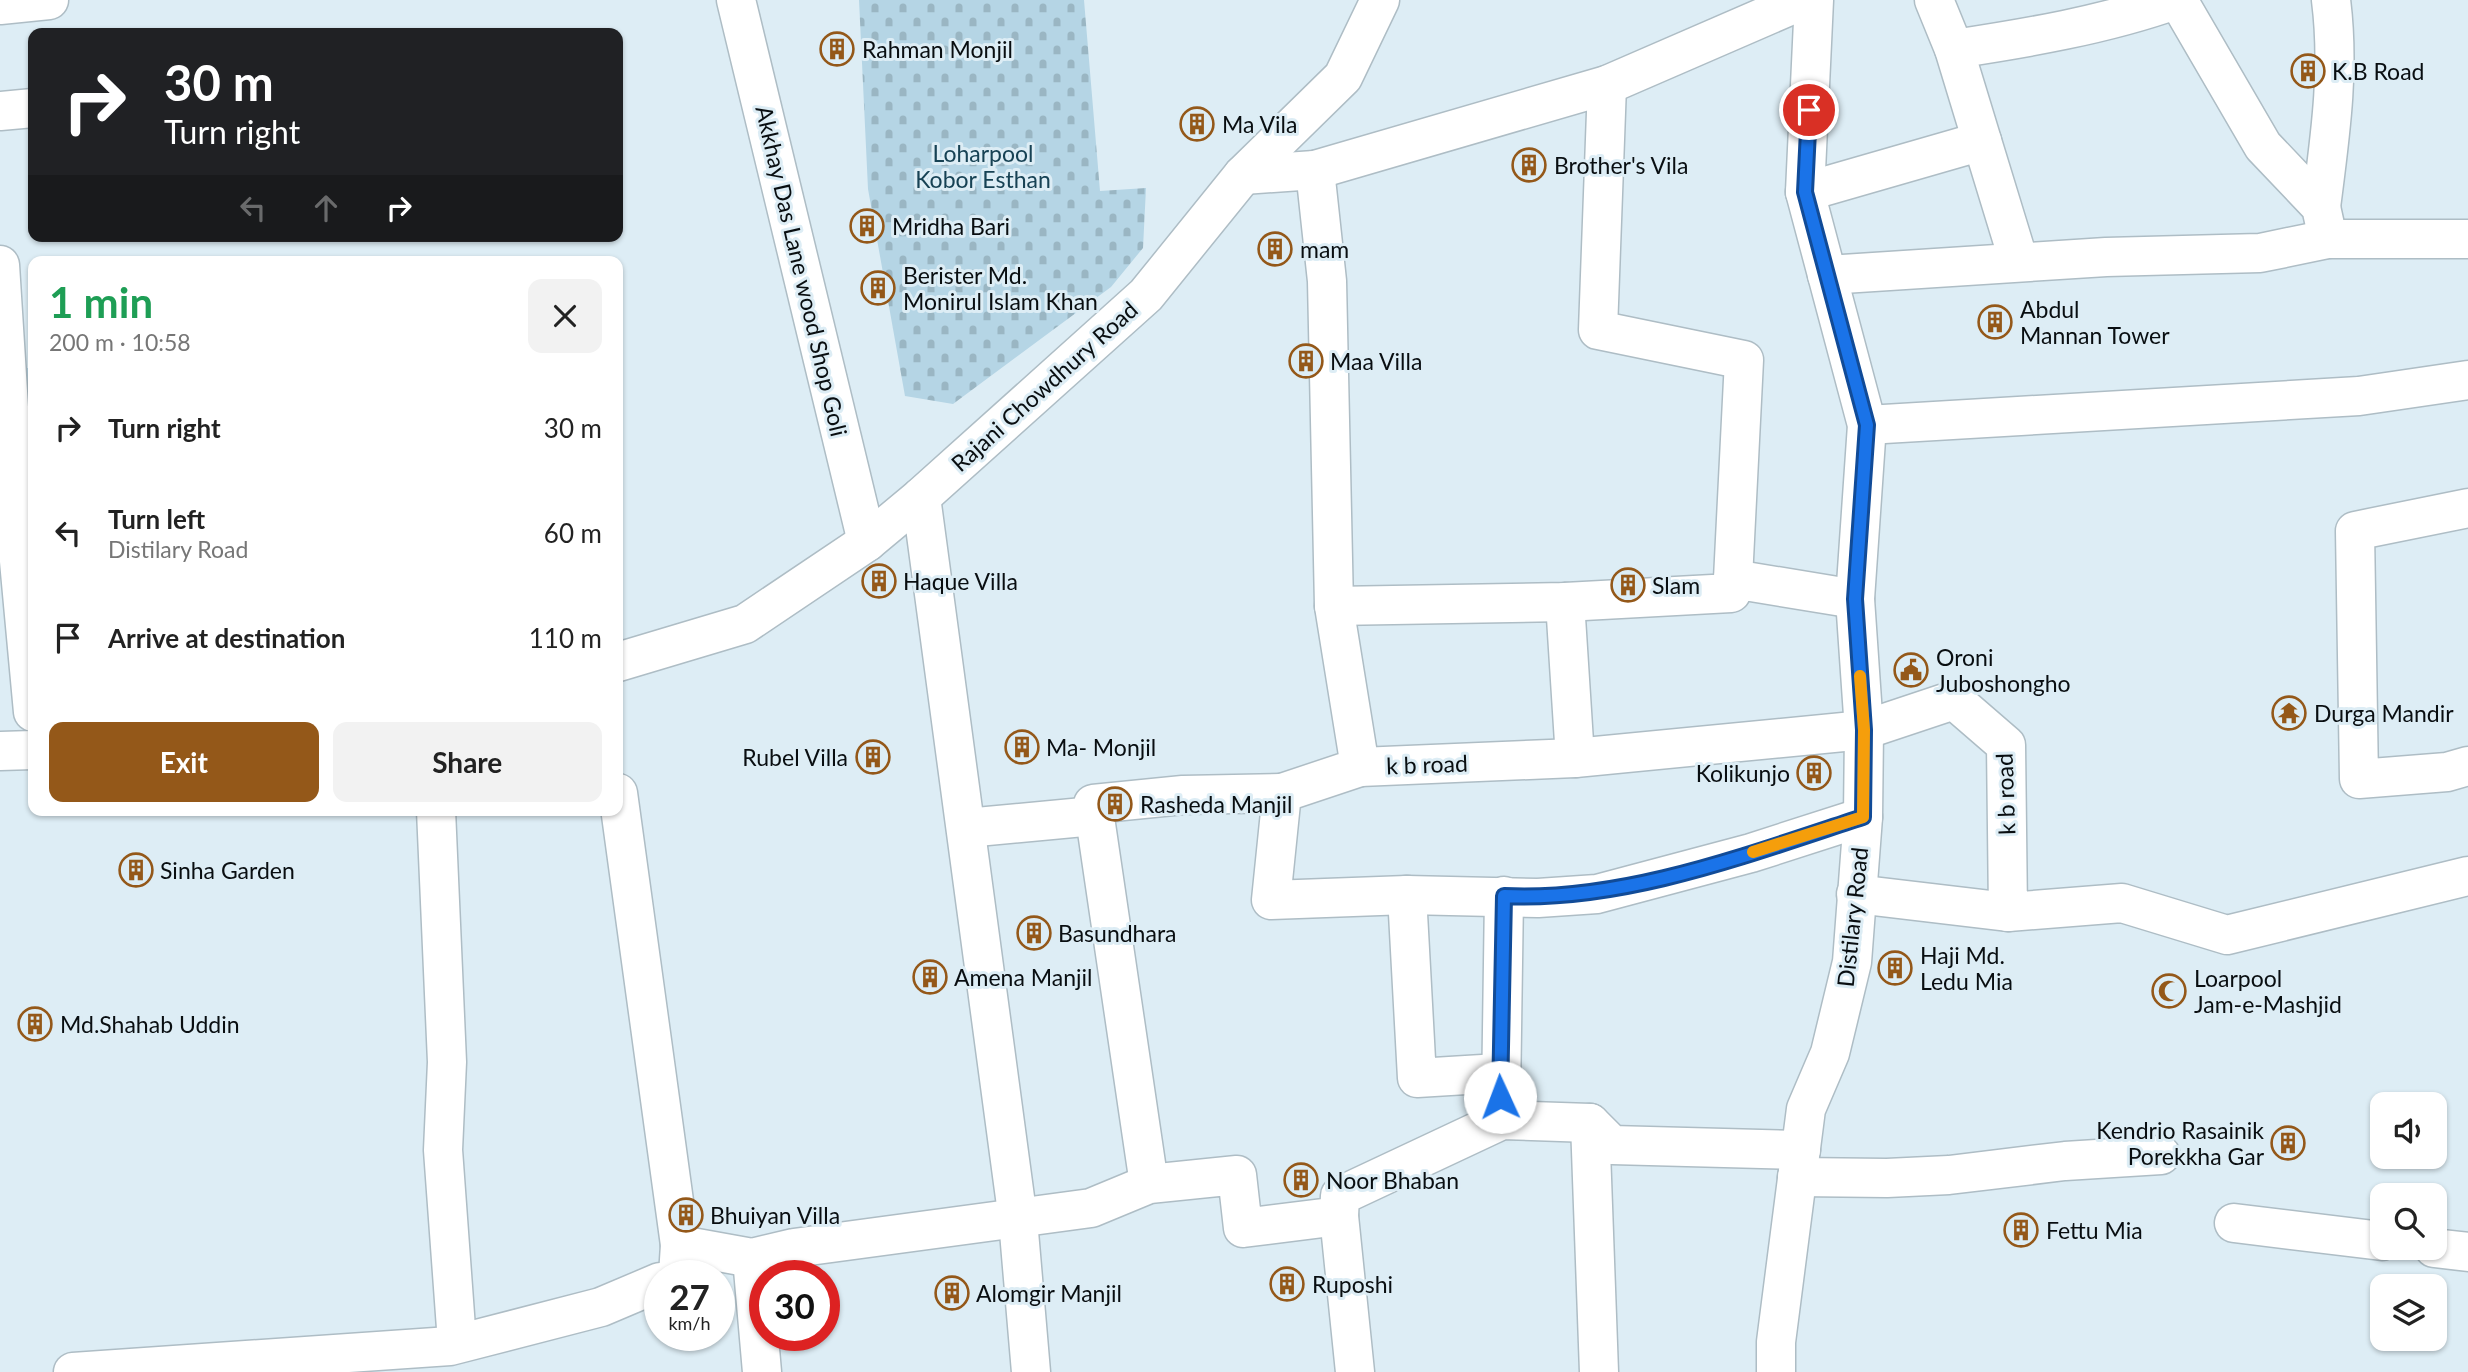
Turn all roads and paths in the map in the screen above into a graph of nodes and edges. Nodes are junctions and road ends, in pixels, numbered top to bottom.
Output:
1 (49, 0) edge
2 (736, 0) edge
3 (1380, 0) edge
4 (1803, 0) edge
5 (1814, 0) edge
6 (1934, 0) edge
7 (2176, 0) edge
8 (2331, 0) edge
9 (0, 5) edge
10 (1954, 49) junction
11 (1606, 85) junction
12 (28, 108) edge
13 (0, 111) edge
14 (1982, 141) junction
15 (1315, 170) junction
16 (1243, 175) junction
17 (1805, 192) junction
18 (2325, 223) junction
19 (2468, 239) edge
20 (2019, 262) junction
21 (0, 264) edge
22 (1827, 275) junction
23 (2468, 380) edge
24 (1867, 425) junction
25 (922, 497) junction
26 (2468, 508) edge
27 (867, 542) junction
28 (1733, 579) junction
29 (1855, 599) junction
30 (1565, 602) junction
31 (1334, 607) junction
32 (28, 658) edge
33 (623, 661) edge
34 (1864, 730) junction
35 (28, 750) edge
36 (0, 751) edge
37 (1575, 758) junction
38 (2468, 766) edge
39 (1360, 767) junction
40 (1282, 793) junction
41 (436, 816) edge
42 (621, 816) edge
43 (1094, 816) junction
44 (1863, 817) junction
45 (966, 828) junction
46 (2468, 876) edge
47 (1856, 894) junction
48 (1407, 895) junction
49 (1504, 896) junction
50 (2008, 912) junction
51 (1499, 1073) junction
52 (1502, 1120) junction
53 (1590, 1123) junction
54 (2161, 1155) dead end
55 (1799, 1164) junction
56 (1149, 1184) junction
57 (1339, 1216) junction
58 (1018, 1220) junction
59 (2234, 1223) dead end
60 (2370, 1240) edge
61 (2447, 1250) edge
62 (2468, 1252) edge
63 (752, 1258) junction
64 (678, 1260) edge
65 (644, 1289) edge
66 (454, 1353) edge
67 (73, 1372) edge
68 (762, 1372) edge
69 (1031, 1372) edge
70 (1355, 1372) edge
71 (1599, 1372) edge
72 (1776, 1372) edge

1 - 9 street
2 - 27 street, Akkhay Das Lane wood Shop Goli
3 - 16 street, Rajani Chowdhury Road
4 - 11 street
5 - 17 street, Distilary Road
6 - 10 street
7 - 10 street
7 - 18 street
8 - 18 street
10 - 14 street
11 - 15 street
11 - 28 street
12 - 13 street
14 - 17 street
14 - 20 street
15 - 16 street
15 - 31 street
16 - 25 street, Rajani Chowdhury Road
17 - 22 street, Distilary Road
18 - 19 street
18 - 20 street
20 - 22 street
21 - 32 street
22 - 24 street, Distilary Road
23 - 24 street
24 - 29 street, Distilary Road
25 - 27 street, Rajani Chowdhury Road
25 - 45 street
26 - 38 street
27 - 33 street, Rajani Chowdhury Road
28 - 29 street
28 - 30 street
29 - 34 street, Distilary Road
30 - 31 street
30 - 37 street
31 - 39 street
34 - 37 street, k b road
34 - 44 street, Distilary Road
34 - 50 street, k b road
35 - 36 street
37 - 39 street, k b road
39 - 40 street, k b road
40 - 43 street, k b road
40 - 48 street
41 - 66 street
42 - 64 street
43 - 45 street
43 - 56 street
44 - 47 street, Distilary Road
44 - 49 street
45 - 58 street
46 - 50 street
47 - 50 street
47 - 55 street, Distilary Road
48 - 49 street
48 - 51 street
49 - 51 street
51 - 52 street
52 - 53 street
52 - 57 street
53 - 55 street
53 - 71 street
54 - 55 street
55 - 72 street, Distilary Road
56 - 57 street
56 - 58 street
57 - 70 street
58 - 63 street
58 - 69 street
59 - 60 street
61 - 62 street
63 - 64 street
63 - 68 street
65 - 66 street
66 - 67 street

